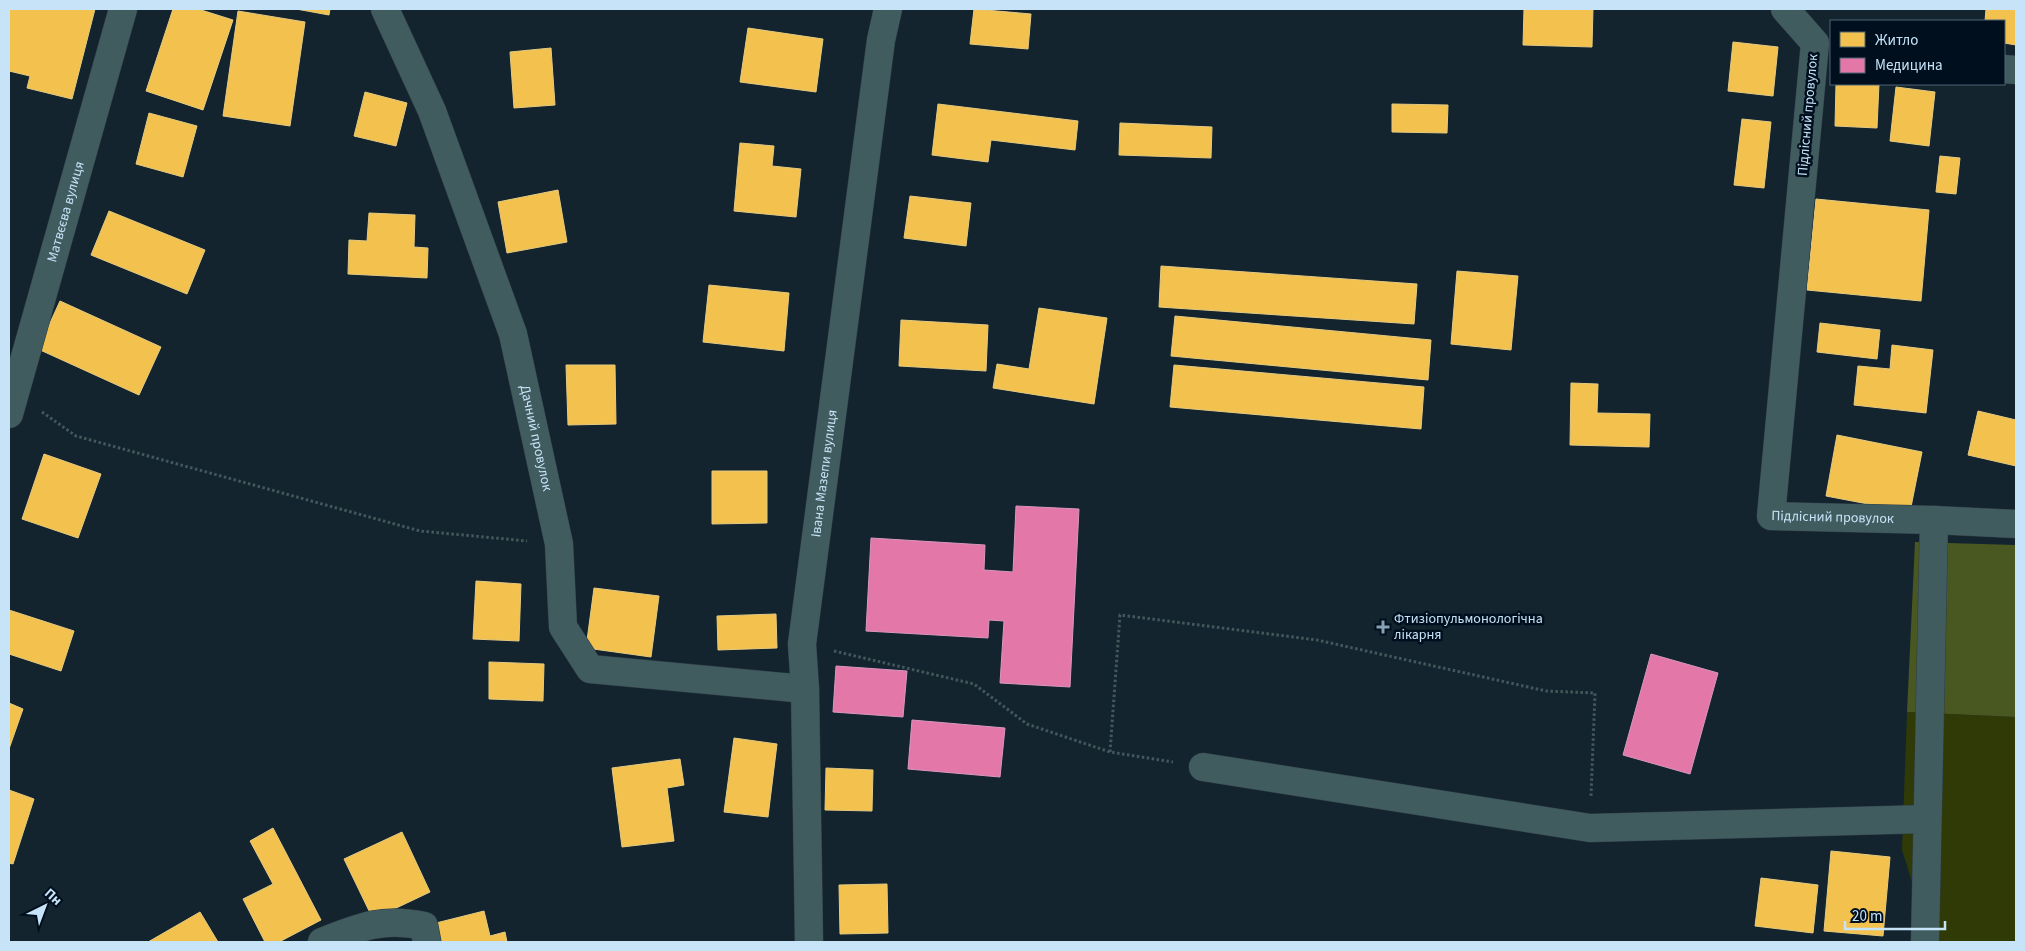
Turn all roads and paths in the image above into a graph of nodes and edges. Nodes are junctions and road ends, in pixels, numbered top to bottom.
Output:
1 (123, 9) edge
2 (385, 9) edge
3 (888, 9) edge
4 (1784, 9) edge
5 (1823, 44) edge
6 (12, 404) edge
7 (1934, 520) junction
8 (2016, 524) edge
9 (559, 544) junction
10 (802, 644) junction
11 (805, 689) junction
12 (1110, 752) junction
13 (1202, 766) joint
14 (1927, 819) junction
15 (1590, 828) junction
16 (322, 942) edge
17 (428, 942) edge
18 (809, 942) edge
19 (1925, 942) edge

1 - 6 street, Матвєєва вулиця
2 - 9 street, Дачний провулок
3 - 10 street, Івана Мазепи вулиця
4 - 5 street, Підлісний провулок
5 - 7 street, Підлісний провулок
6 - 9 path
7 - 8 street
7 - 14 street
9 - 11 street, Дачний провулок
10 - 11 street, Івана Мазепи вулиця
10 - 12 path
11 - 18 street, Івана Мазепи вулиця
12 - 13 path
12 - 15 path
13 - 15 street
14 - 15 street
14 - 19 street
16 - 17 street

